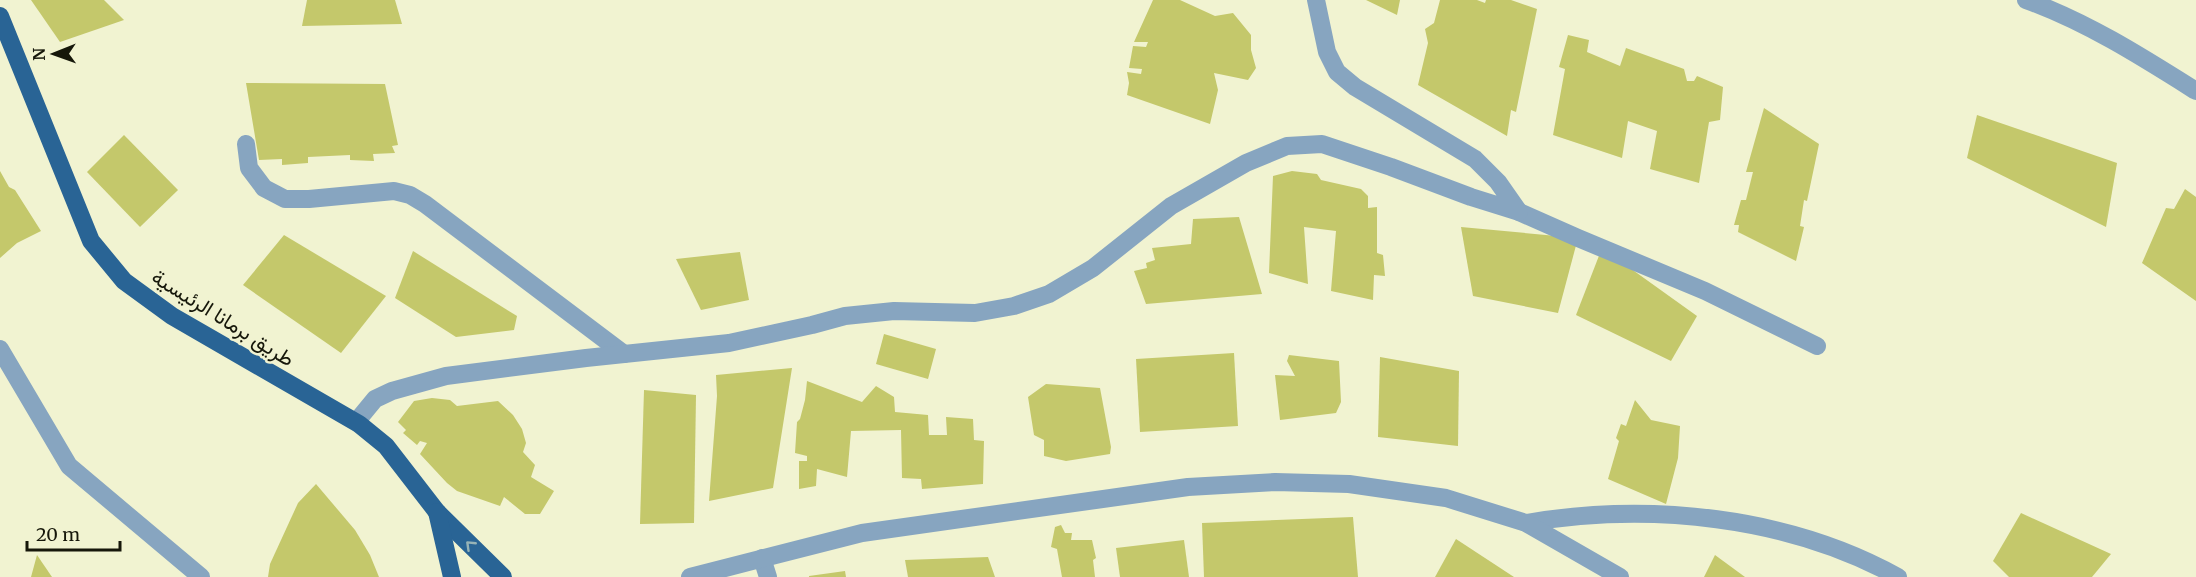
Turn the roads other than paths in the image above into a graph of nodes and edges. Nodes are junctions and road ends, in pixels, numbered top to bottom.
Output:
1 (1316, 0) edge
2 (2026, 0) edge
3 (0, 16) edge
4 (2196, 91) edge
5 (246, 144) dead end
6 (1519, 212) junction
7 (1817, 346) dead end
8 (0, 349) edge
9 (624, 354) junction
10 (359, 424) junction
11 (437, 512) junction
12 (1526, 523) junction
13 (762, 558) junction
14 (201, 577) edge
15 (452, 577) edge
16 (503, 577) edge
17 (690, 577) edge
18 (768, 577) edge
19 (1620, 577) edge
20 (1898, 577) edge

1 - 6 street
2 - 4 street
3 - 10 main road, طريق برمانا الرئيسية
5 - 9 street
6 - 7 street
6 - 9 street
8 - 14 street
9 - 10 street
10 - 11 main road, طريق برمانا الرئيسية
11 - 15 main road, طريق برمانا الرئيسية
16 -> 11 main road, طريق برمانا الرئيسية
12 - 13 street
12 - 19 street
12 - 20 street
13 - 17 street
13 - 18 street

